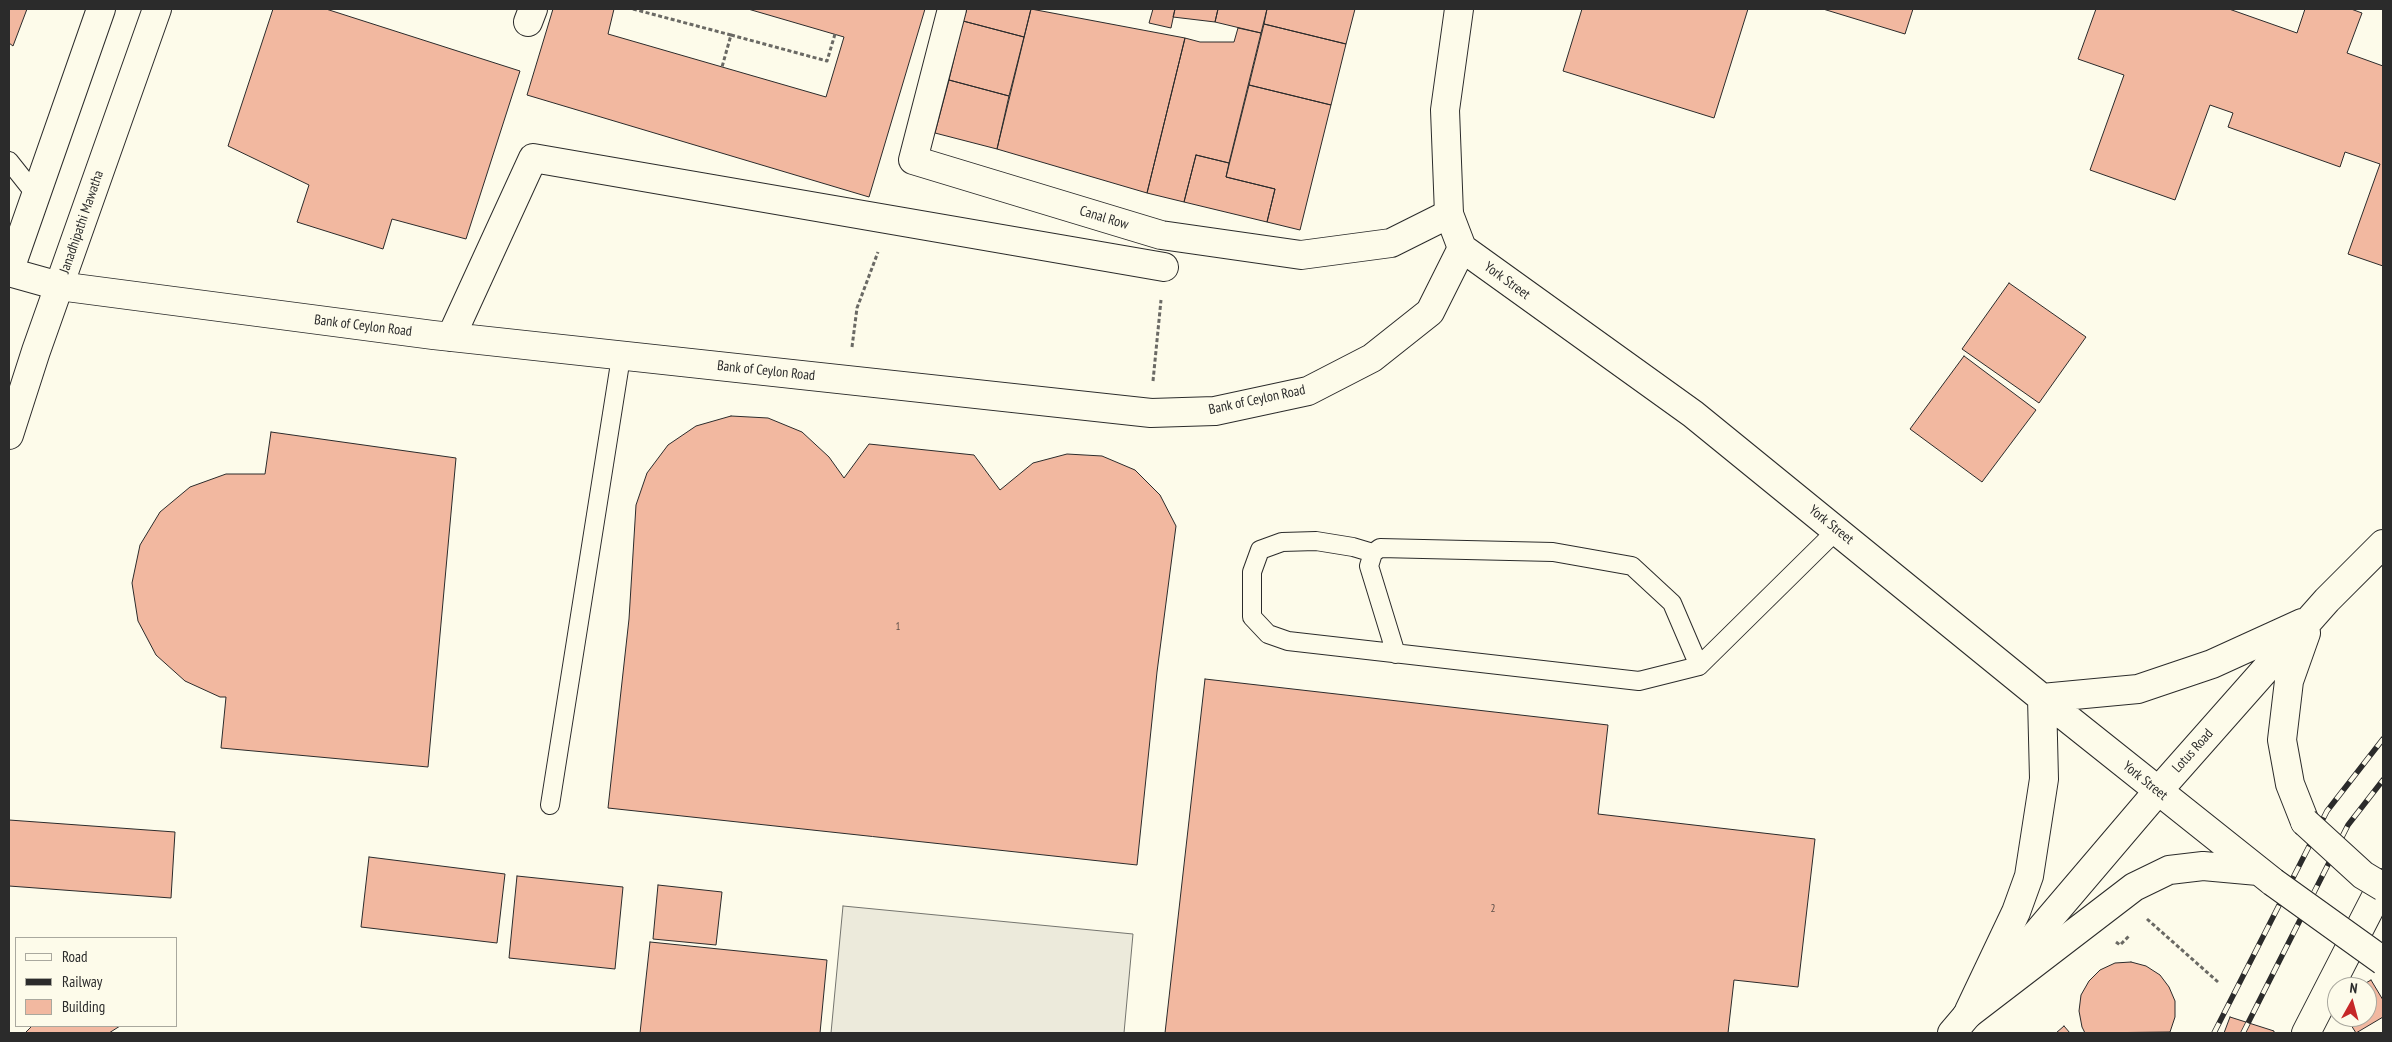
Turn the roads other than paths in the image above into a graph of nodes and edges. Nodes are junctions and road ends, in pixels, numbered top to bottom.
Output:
1 (101, 9) edge
2 (157, 9) edge
3 (952, 9) edge
4 (1459, 9) edge
5 (9, 161) edge
6 (36, 196) junction
7 (1449, 214) junction
8 (1462, 248) junction
9 (1164, 267) road end
10 (9, 272) edge
11 (59, 286) junction
12 (451, 337) junction
13 (621, 357) junction
14 (9, 435) edge
15 (1837, 530) junction
16 (2383, 544) edge
17 (1373, 553) junction
18 (2310, 620) junction
19 (1396, 654) junction
20 (1699, 666) junction
21 (2042, 698) junction
22 (2158, 791) junction
23 (550, 805) dead end
24 (2266, 876) junction
25 (2383, 883) edge
26 (2383, 887) edge
27 (2383, 961) edge
28 (1960, 1024) edge
29 (2306, 1033) edge

1 - 6 main road
2 - 11 main road, Janadhipathi Mawatha
3 - 7 main road, Canal Row
4 - 7 main road
5 - 6 lane
6 - 10 main road
7 - 8 main road
8 - 13 main road, Bank of Ceylon Road
8 - 15 main road, York Street
9 - 12 main road
10 - 11 main road, Bank of Ceylon Road
11 - 12 main road, Bank of Ceylon Road
11 - 14 main road, Janadhipathi Mawatha
12 - 13 main road, Bank of Ceylon Road
13 - 23 lane
15 - 20 lane
15 - 21 main road, York Street
16 - 18 main road, Lotus Road
17 - 19 lane
17 - 19 lane
17 - 20 lane
18 - 21 main road
18 - 22 main road, Lotus Road
18 - 26 main road, bridge
19 - 20 lane
21 - 22 main road, York Street
21 - 28 main road
22 - 24 main road, York Street
22 - 28 main road, Lotus Road
24 - 27 main road, York Street, bridge
24 - 28 main road
25 - 29 main road

